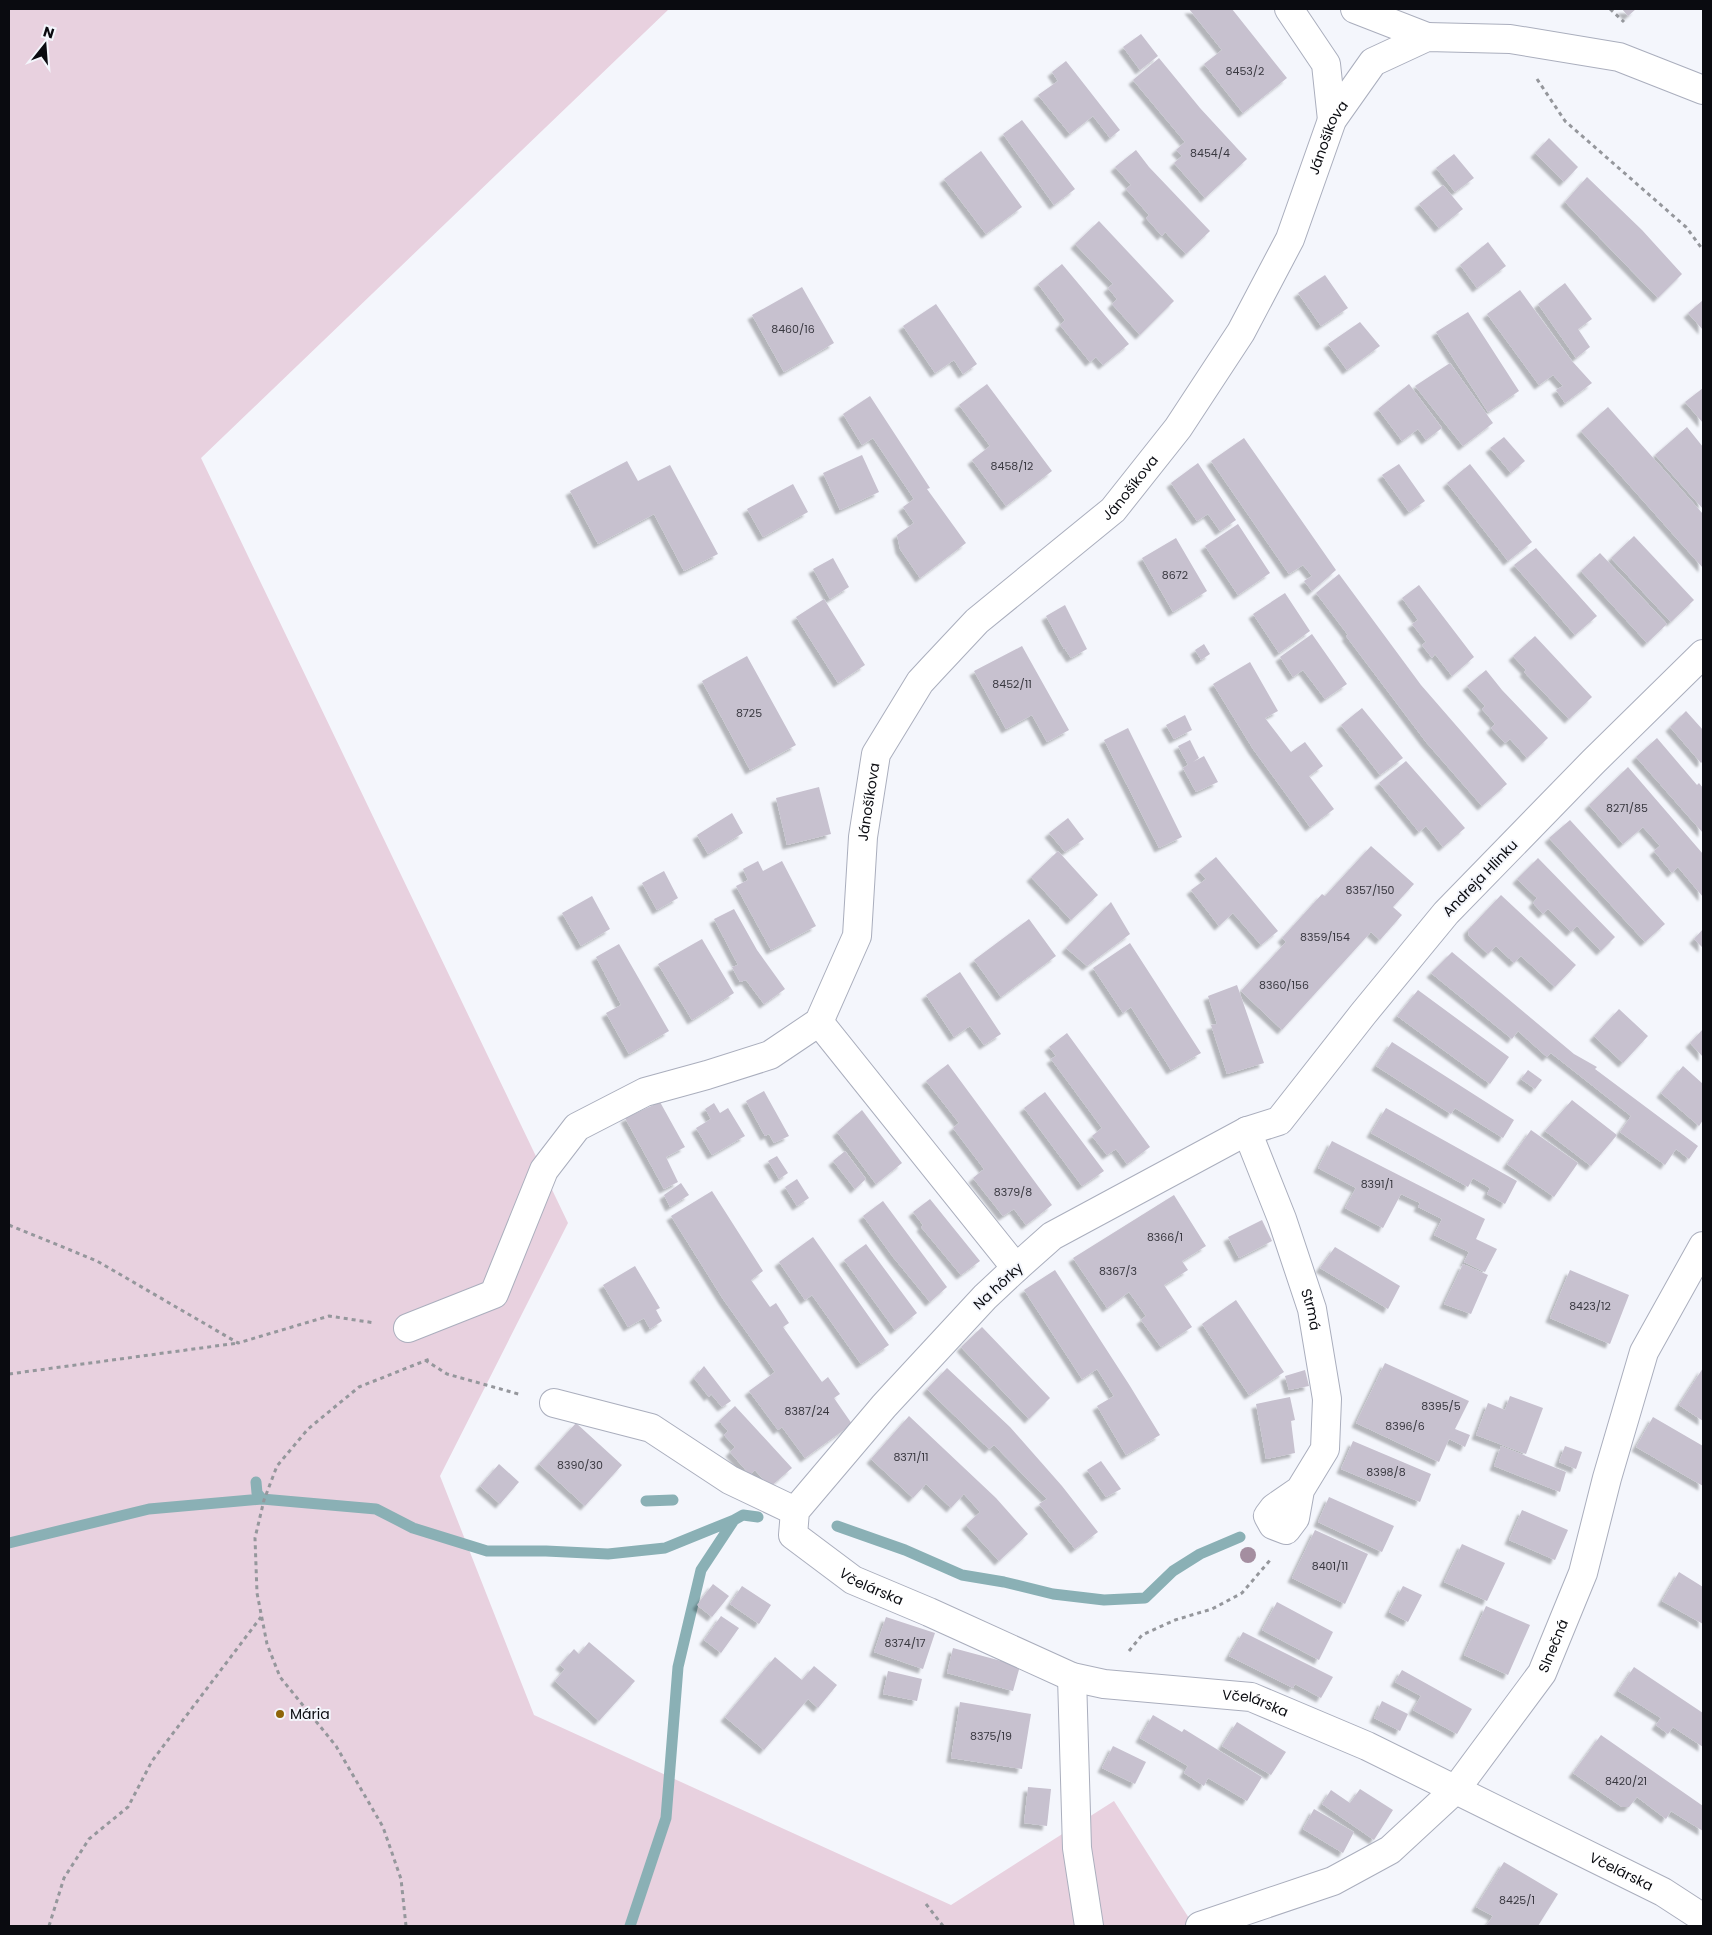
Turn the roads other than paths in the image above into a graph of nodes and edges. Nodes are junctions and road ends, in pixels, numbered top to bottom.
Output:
1 (1289, 9) edge
2 (1355, 9) edge
3 (1427, 37) junction
4 (1700, 83) edge
5 (1332, 120) junction
6 (1703, 654) edge
7 (819, 1022) junction
8 (1280, 1121) joint
9 (1247, 1131) junction
10 (1703, 1246) edge
11 (1016, 1268) junction
12 (408, 1328) road end
13 (554, 1403) road end
14 (794, 1523) junction
15 (1286, 1530) road end
16 (1072, 1677) junction
17 (1456, 1789) junction
18 (1703, 1918) edge
19 (1089, 1926) edge
20 (1200, 1926) edge

1 - 5 street
2 - 3 street
3 - 4 street, Jánošíkova
3 - 5 street, Jánošíkova
5 - 7 street, Jánošíkova
6 - 8 street, Andreja Hlinku
7 - 11 street
7 - 12 street
8 - 9 street, Na hôrky
9 - 11 street, Na hôrky
9 - 15 street, Strmá
10 - 17 street, Slnečná
11 - 14 street, Na hôrky
13 - 14 street, Včelárska
14 - 16 street, Včelárska
16 - 17 street, Včelárska
16 - 19 street
17 - 18 street, Včelárska
17 - 20 street, Slnečná

